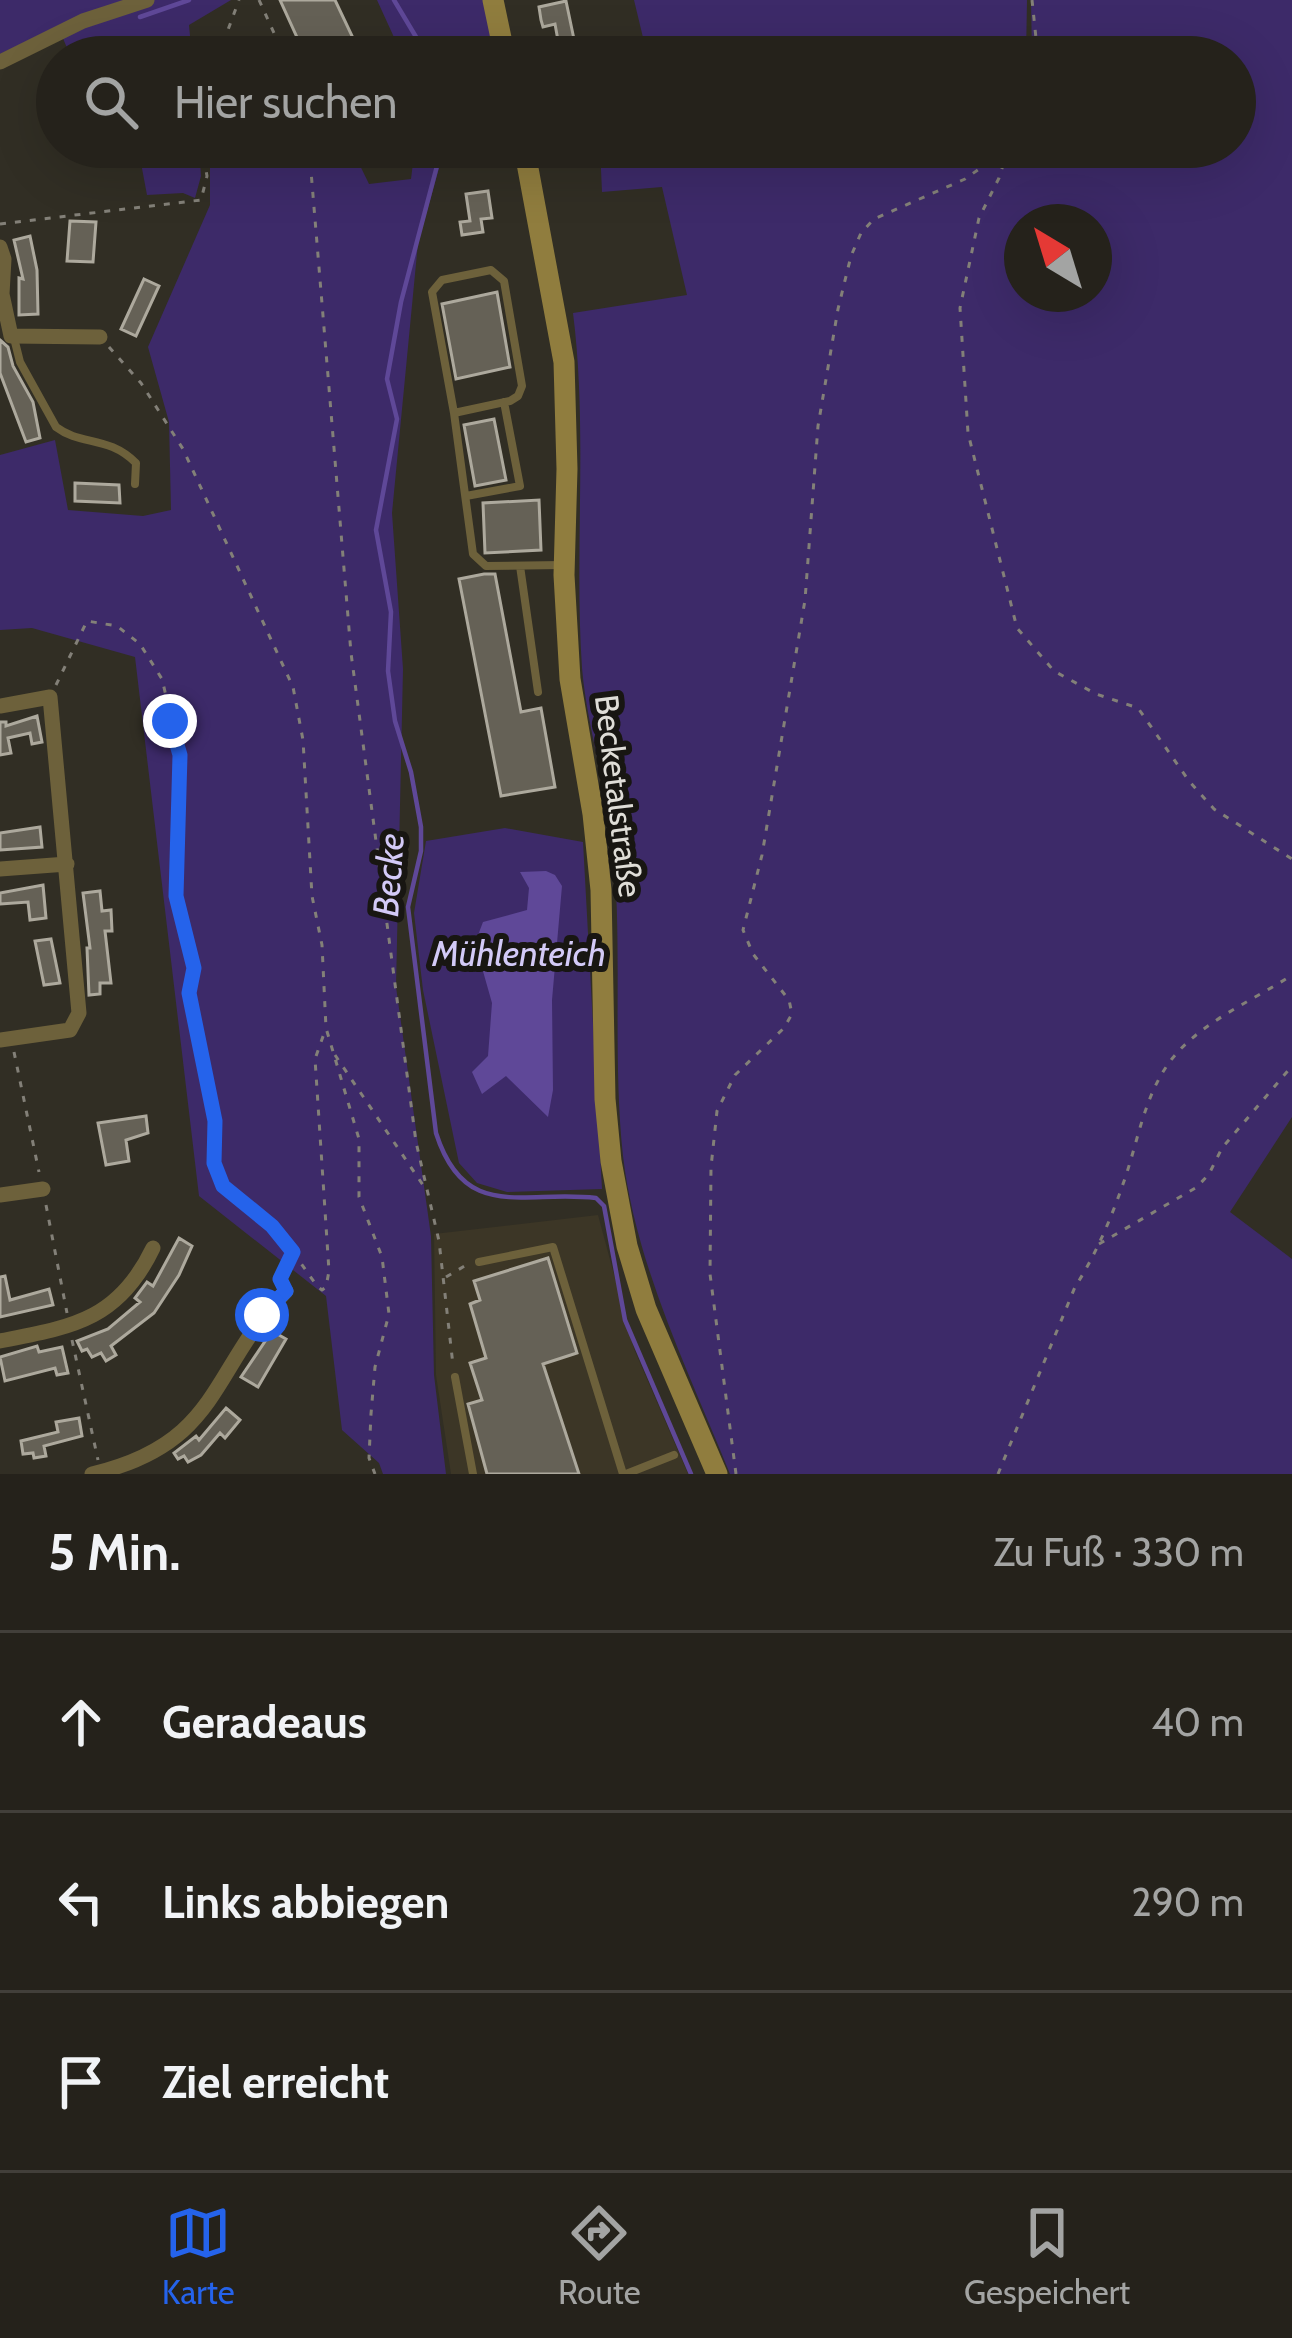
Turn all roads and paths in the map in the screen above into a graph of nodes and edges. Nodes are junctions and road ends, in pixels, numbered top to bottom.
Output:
1 (147, 0) edge
2 (239, 0) edge
3 (259, 0) edge
4 (494, 0) edge
5 (1032, 0) edge
6 (53, 36) edge
7 (226, 36) edge
8 (275, 36) edge
9 (501, 36) edge
10 (1036, 36) edge
11 (36, 44) edge
12 (0, 62) edge
13 (206, 168) edge
14 (311, 168) edge
15 (528, 168) edge
16 (980, 168) edge
17 (1002, 168) edge
18 (0, 224) edge
19 (0, 247) edge
20 (14, 336) junction
21 (100, 337) joint
22 (504, 402) junction
23 (454, 412) junction
24 (135, 484) dead end
25 (466, 496) junction
26 (564, 565) junction
27 (520, 566) junction
28 (538, 692) dead end
29 (50, 697) junction
30 (0, 706) edge
31 (1292, 859) edge
32 (68, 865) junction
33 (0, 869) edge
34 (1292, 975) edge
35 (326, 1028) junction
36 (6, 1039) edge
37 (334, 1054) junction
38 (1292, 1066) edge
39 (43, 1189) junction
40 (428, 1192) junction
41 (0, 1195) edge
42 (1097, 1245) junction
43 (153, 1249) dead end
44 (293, 1252) junction
45 (478, 1262) joint
46 (444, 1278) junction
47 (286, 1291) joint
48 (69, 1328) junction
49 (0, 1341) edge
50 (454, 1377) joint
51 (674, 1455) dead end
52 (96, 1473) edge
53 (374, 1474) edge
54 (473, 1474) edge
55 (624, 1474) edge
56 (717, 1474) edge
57 (736, 1474) edge
58 (998, 1474) edge

1 - 6 street
2 - 7 path
3 - 8 path
4 - 9 main road
5 - 10 path
11 - 12 street
13 - 18 path
14 - 40 path
15 - 26 main road, Becketalstraße
16 - 57 path
17 - 31 path
19 - 20 street
20 - 21 street
20 - 24 lane
21 - 35 path
22 - 23 lane
22 - 23 lane
22 - 25 lane
23 - 25 lane
25 - 27 lane
26 - 27 lane
26 - 56 main road, Becketalstraße
27 - 28 lane
29 - 30 street
29 - 32 street
29 - 44 path
32 - 33 street
32 - 36 street
34 - 42 path
35 - 37 path
35 - 44 path
36 - 39 path
37 - 40 path
37 - 53 path
38 - 42 path
39 - 41 street
39 - 48 path
40 - 46 path
42 - 58 path
43 - 48 street
44 - 47 path
45 - 46 path
45 - 55 lane
46 - 50 path
47 - 52 street
48 - 49 street
48 - 52 path
50 - 54 lane
51 - 55 lane

